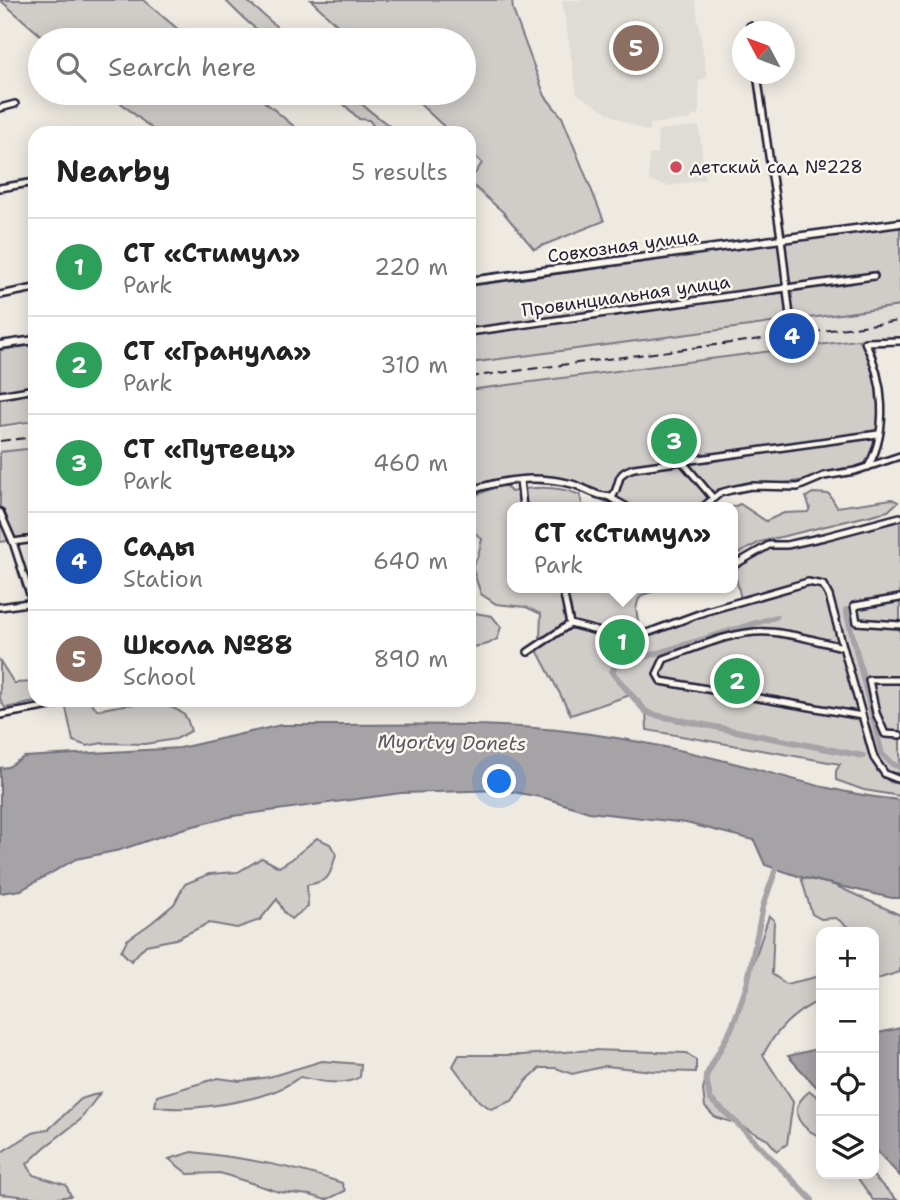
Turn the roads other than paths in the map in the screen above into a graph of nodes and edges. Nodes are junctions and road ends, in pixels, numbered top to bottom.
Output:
1 (758, 84) edge
2 (15, 104) dead end
3 (0, 108) edge
4 (28, 183) edge
5 (0, 188) edge
6 (900, 223) edge
7 (781, 238) junction
8 (874, 276) dead end
9 (476, 280) edge
10 (787, 287) junction
11 (28, 289) edge
12 (0, 295) edge
13 (791, 325) dead end
14 (476, 331) edge
15 (28, 341) edge
16 (900, 341) edge
17 (0, 345) edge
18 (28, 389) edge
19 (0, 394) edge
20 (878, 434) junction
21 (900, 456) edge
22 (681, 460) junction
23 (868, 467) junction
24 (520, 480) junction
25 (476, 488) edge
26 (609, 496) junction
27 (713, 498) junction
28 (522, 502) edge
29 (619, 502) edge
30 (709, 502) edge
31 (0, 512) edge
32 (900, 517) edge
33 (2, 522) edge
34 (28, 540) edge
35 (13, 542) junction
36 (738, 563) edge
37 (28, 587) edge
38 (563, 593) edge
39 (900, 598) edge
40 (28, 603) edge
41 (0, 607) edge
42 (570, 624) junction
43 (900, 625) edge
44 (843, 647) junction
45 (528, 652) dead end
46 (900, 680) edge
47 (46, 707) edge
48 (0, 715) edge
49 (862, 716) junction
50 (900, 735) edge
51 (900, 780) edge

1 - 7 street
2 - 3 street
4 - 5 street
6 - 7 street, Совхозная улица
7 - 9 street, Совхозная улица
7 - 10 street
8 - 10 street, Провинциальная улица
10 - 13 street
10 - 14 street, Провинциальная улица
11 - 12 street
15 - 17 street
16 - 20 street
18 - 19 street
20 - 22 street
20 - 23 street
21 - 23 street
22 - 26 street
22 - 27 street
23 - 27 street
24 - 25 street
24 - 26 street
24 - 28 street
26 - 29 street
27 - 30 street
31 - 33 street
32 - 36 street
33 - 35 street
34 - 35 street
35 - 37 street
38 - 42 street
39 - 43 street
40 - 41 street
42 - 44 street
42 - 45 street
44 - 49 street
44 - 49 street
46 - 50 street
47 - 48 street
49 - 51 street

